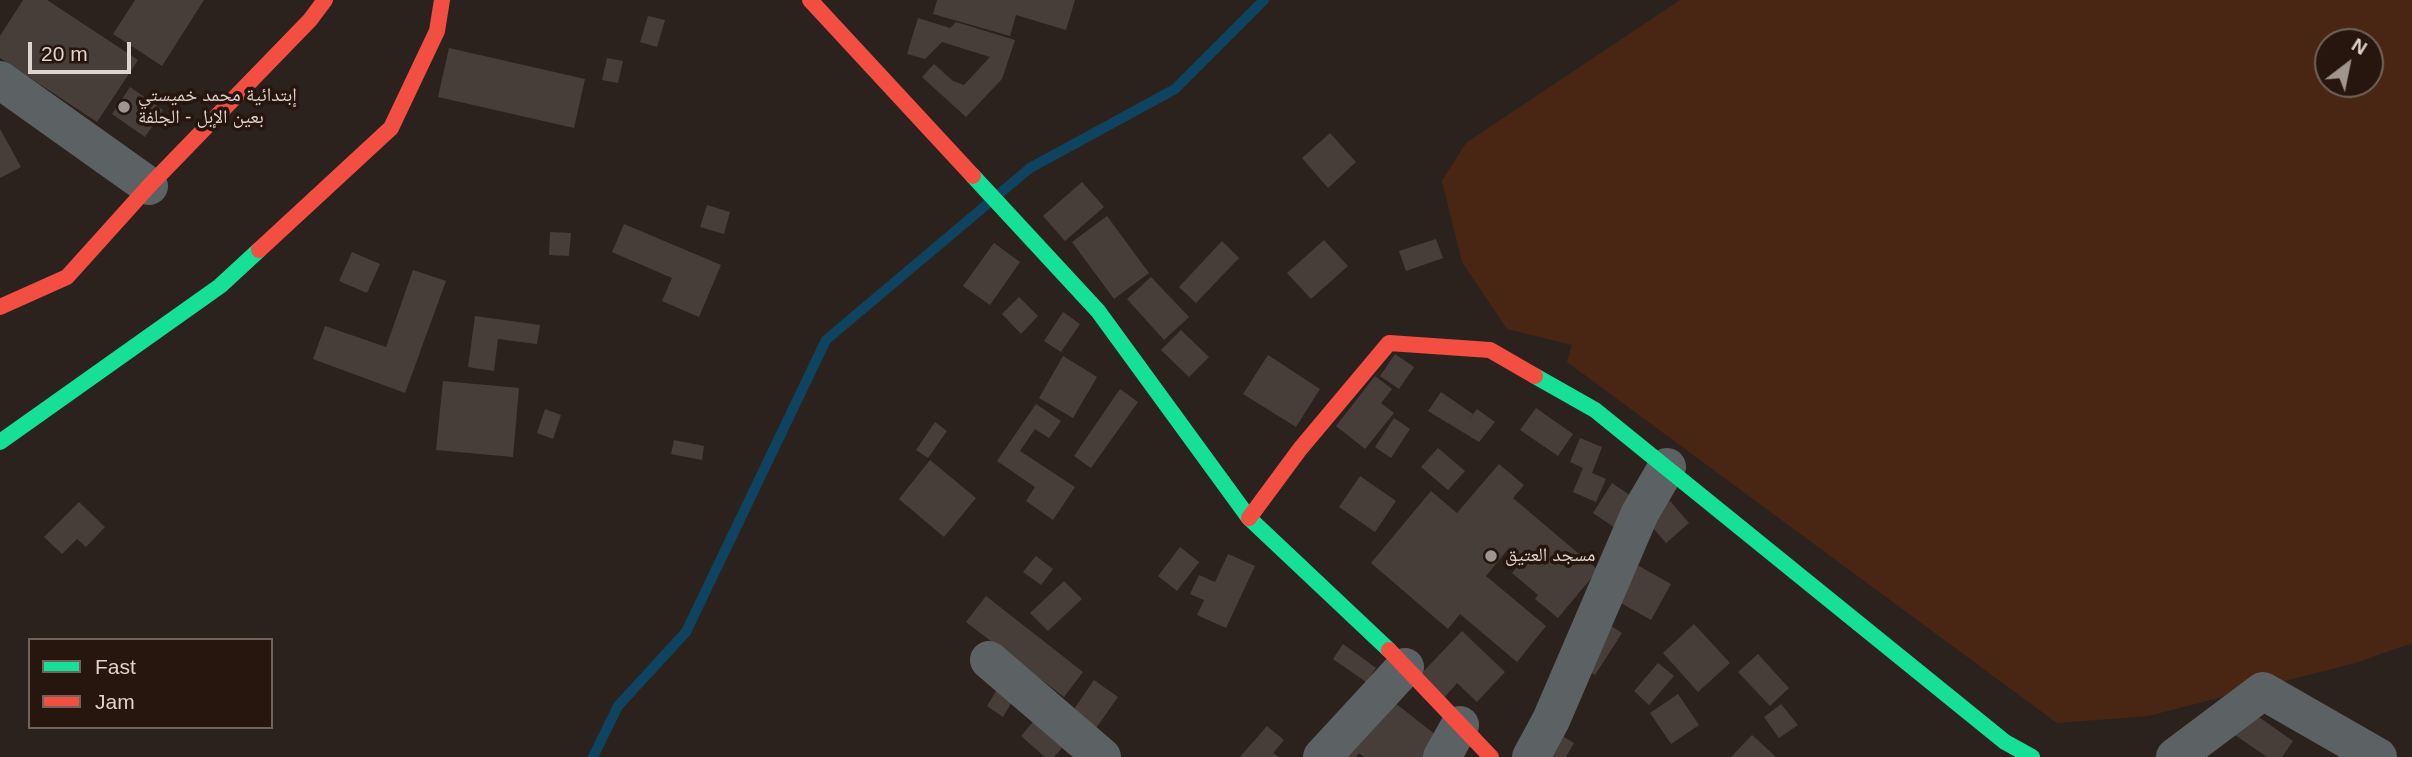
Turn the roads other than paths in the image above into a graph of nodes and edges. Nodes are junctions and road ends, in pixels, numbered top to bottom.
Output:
1 (325, 0) edge
2 (442, 0) edge
3 (810, 0) edge
4 (0, 80) edge
5 (149, 186) junction
6 (0, 307) edge
7 (0, 442) edge
8 (1667, 467) junction
9 (1249, 518) junction
10 (989, 660) dead end
11 (1405, 667) junction
12 (1451, 741) edge
13 (1102, 757) edge
14 (1322, 757) edge
15 (1490, 757) edge
16 (1531, 757) edge
17 (2032, 757) edge
18 (2175, 757) edge
19 (2378, 757) edge

1 - 5 street
2 - 7 street
3 - 9 street
4 - 5 street
5 - 6 street
8 - 9 street
8 - 16 street
8 - 17 street
9 - 11 street
10 - 13 street
11 - 12 street
11 - 14 street
12 - 15 street
18 - 19 street

